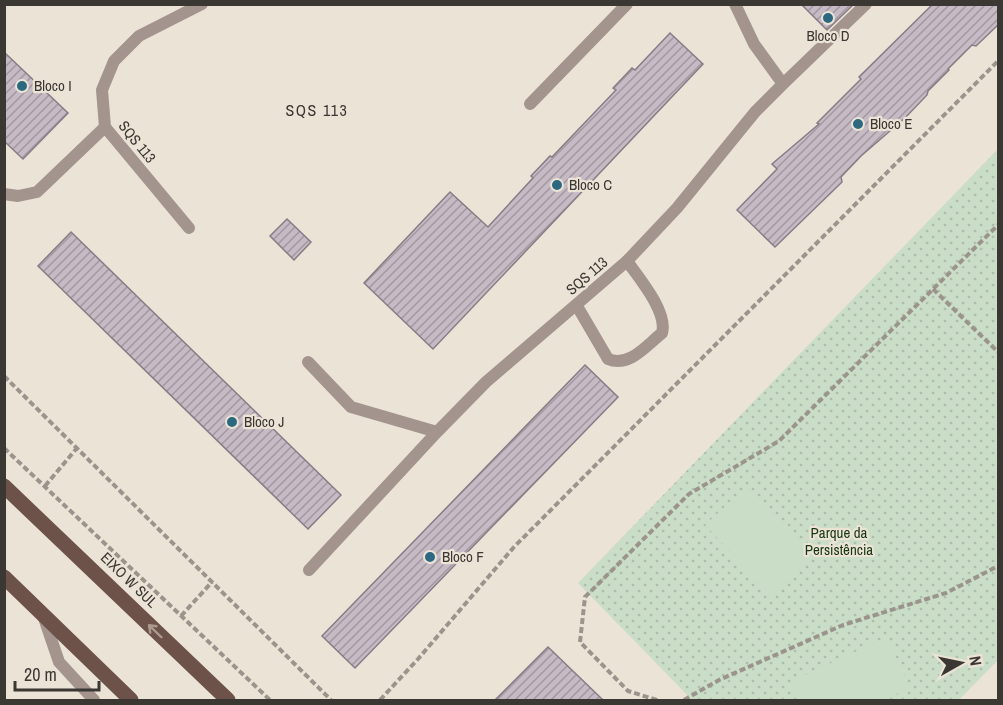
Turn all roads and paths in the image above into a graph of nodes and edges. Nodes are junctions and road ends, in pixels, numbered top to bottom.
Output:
1 (202, 4) edge
2 (627, 4) edge
3 (735, 4) edge
4 (866, 4) edge
5 (999, 61) edge
6 (783, 84) junction
7 (530, 104) dead end
8 (105, 127) junction
9 (4, 194) edge
10 (999, 225) edge
11 (189, 228) dead end
12 (627, 261) junction
13 (933, 289) junction
14 (577, 306) junction
15 (999, 352) edge
16 (308, 362) dead end
17 (4, 376) edge
18 (437, 432) junction
19 (4, 448) edge
20 (77, 448) junction
21 (4, 486) edge
22 (45, 486) junction
23 (999, 566) edge
24 (309, 570) dead end
25 (4, 576) edge
26 (212, 582) junction
27 (43, 614) junction
28 (182, 616) junction
29 (93, 700) edge
30 (131, 700) edge
31 (228, 700) edge
32 (270, 700) edge
33 (331, 700) edge
34 (380, 700) edge
35 (657, 700) edge
36 (684, 700) edge

1 - 8 street, SQS 113
2 - 7 street
3 - 6 street
4 - 6 street, SQS 113
5 - 34 path
6 - 12 street, SQS 113
8 - 9 street
8 - 11 street, SQS 113
10 - 13 path
12 - 14 street, SQS 113
12 - 14 street
13 - 15 path
13 - 35 path
14 - 18 street, SQS 113
16 - 18 street
17 - 20 path
18 - 24 street, SQS 113
19 - 22 path
20 - 22 path
20 - 26 path
31 -> 21 main road, EIXO W SUL
22 - 28 path
23 - 36 path
25 - 27 main road
26 - 28 path
26 - 33 path
27 - 29 street
27 - 30 main road
28 - 32 path

